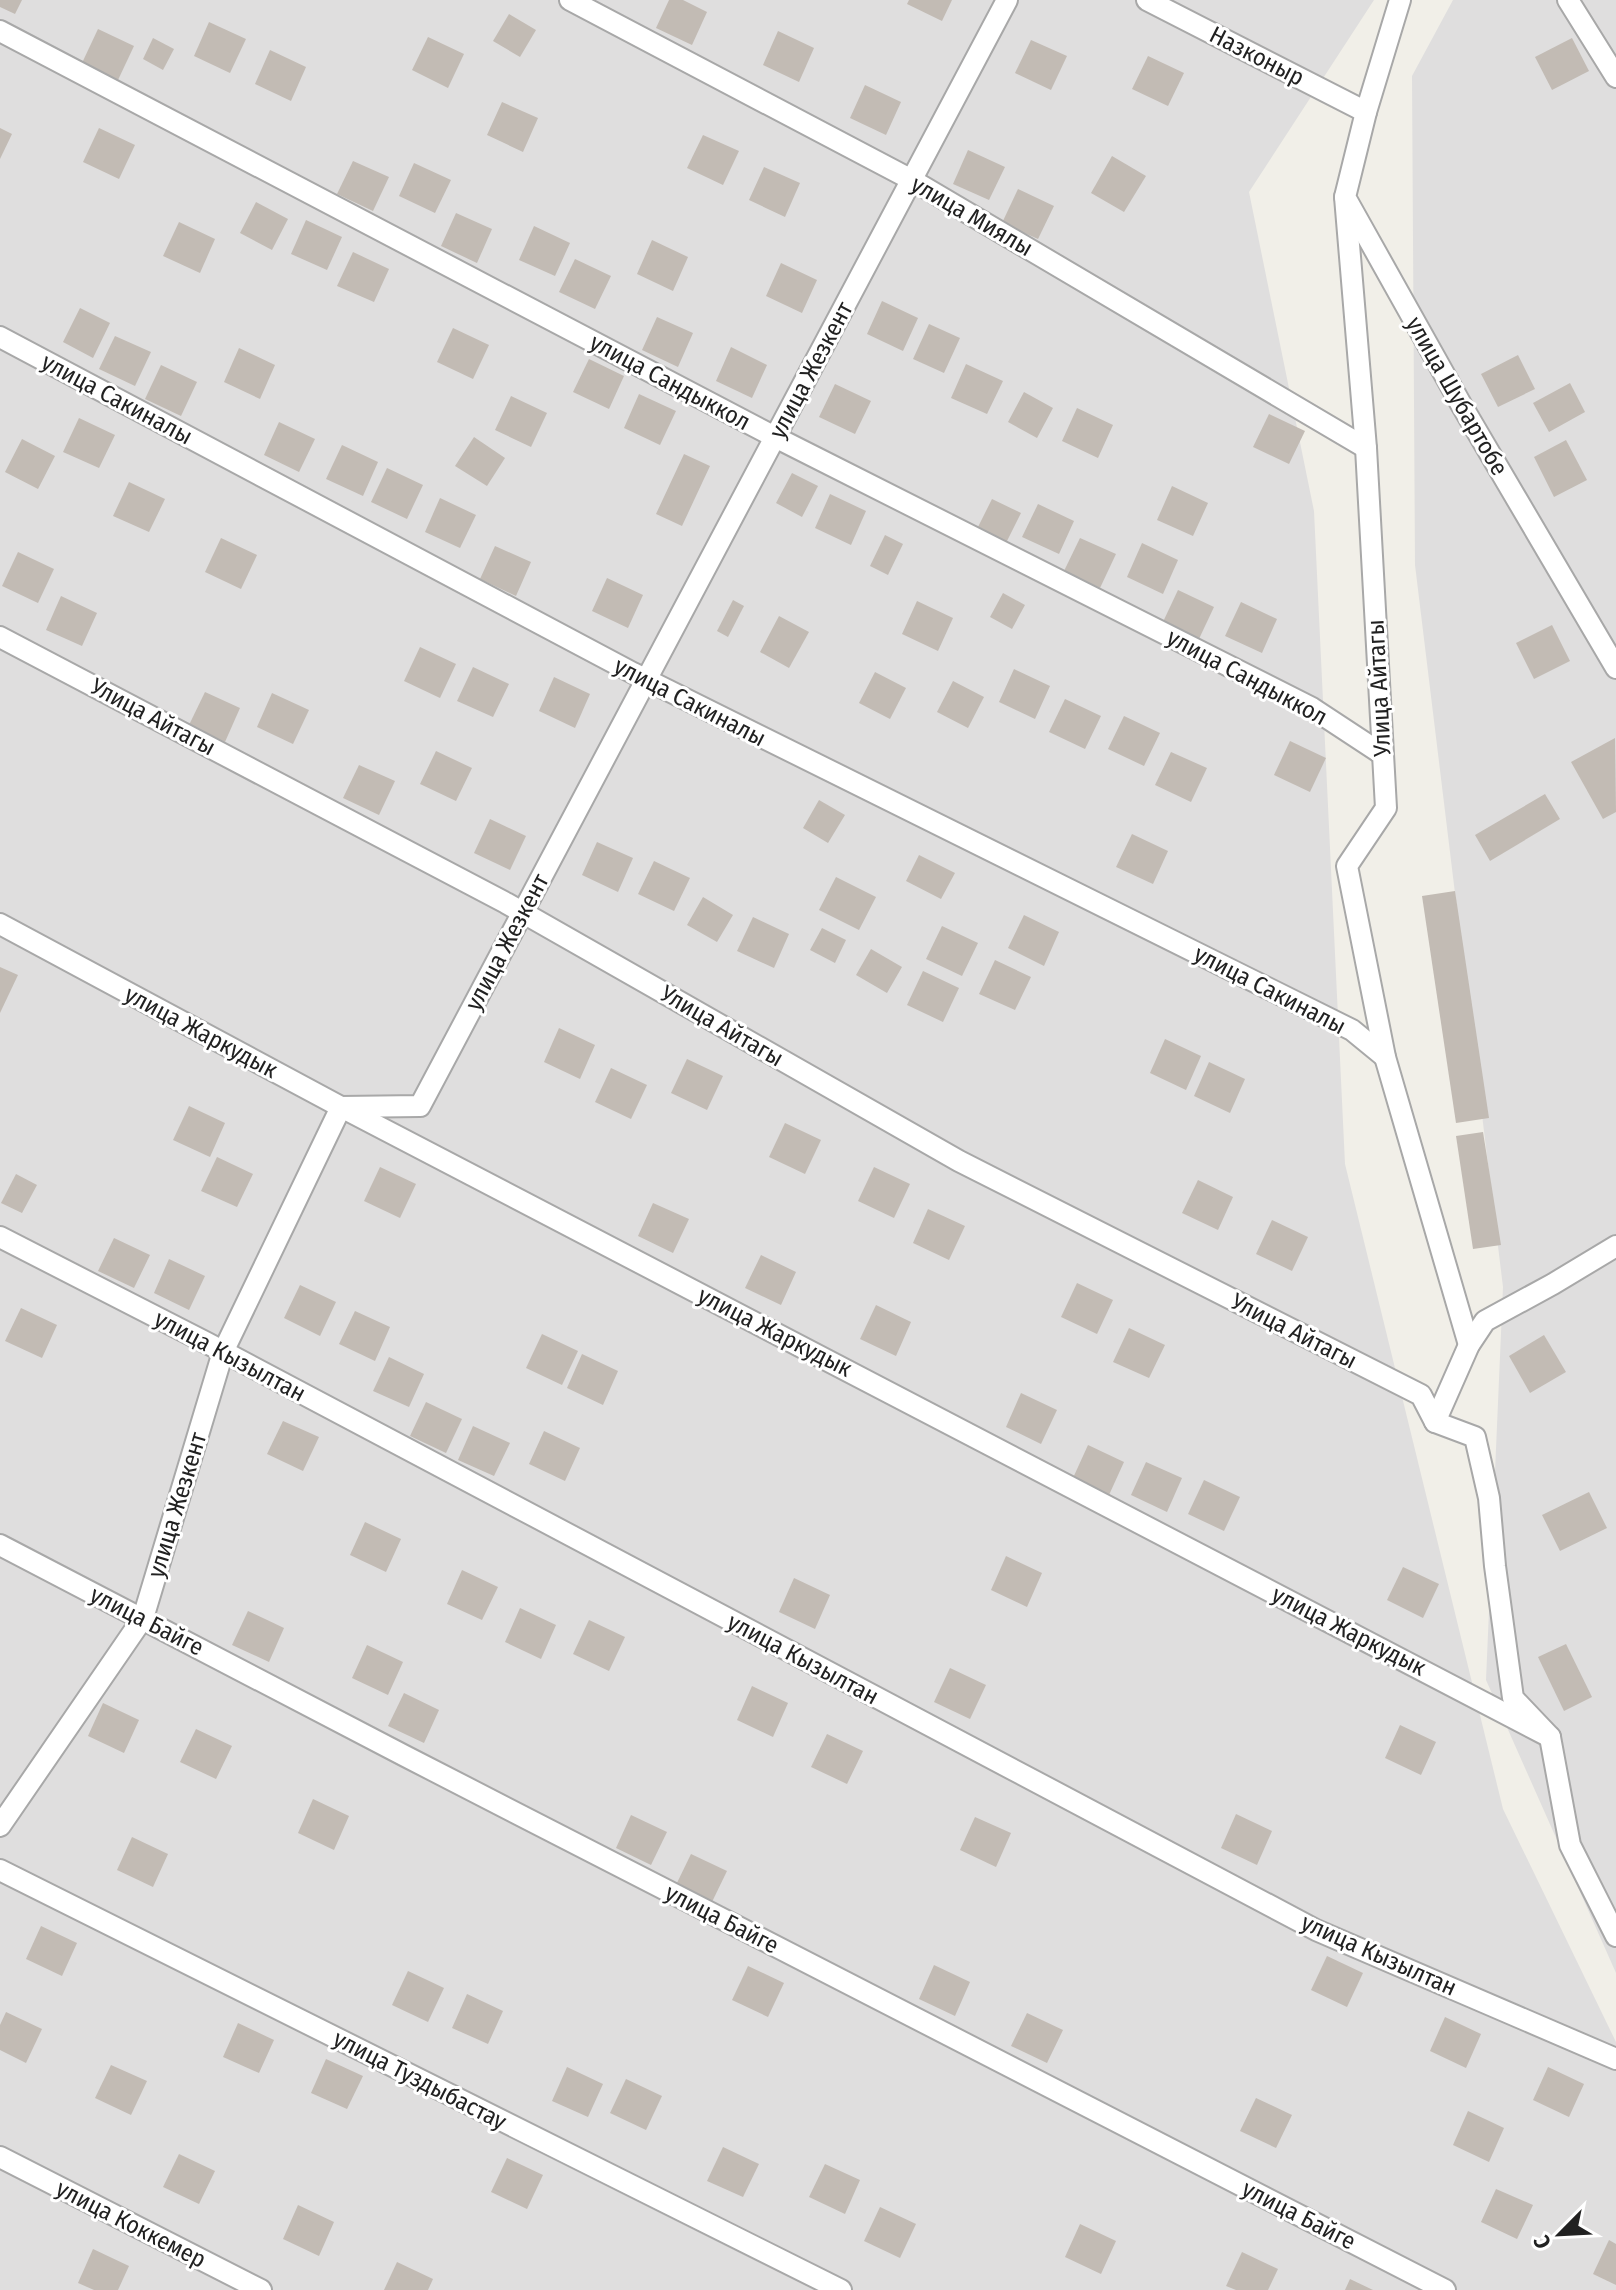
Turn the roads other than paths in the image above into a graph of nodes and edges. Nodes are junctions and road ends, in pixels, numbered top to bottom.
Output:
1 (570, 0) edge
2 (1007, 0) edge
3 (1147, 0) edge
4 (1400, 0) edge
5 (1568, 0) edge
6 (0, 31) edge
7 (1616, 77) edge
8 (1366, 112) junction
9 (912, 180) junction
10 (1345, 197) junction
11 (0, 337) edge
12 (775, 437) junction
13 (1366, 448) junction
14 (0, 637) edge
15 (1616, 668) edge
16 (646, 680) junction
17 (1382, 754) junction
18 (523, 912) junction
19 (0, 924) edge
20 (1385, 1057) junction
21 (341, 1107) junction
22 (0, 1237) edge
23 (1613, 1253) edge
24 (1469, 1345) junction
25 (223, 1352) junction
26 (1435, 1422) junction
27 (0, 1545) edge
28 (143, 1618) junction
29 (1550, 1737) junction
30 (0, 1826) edge
31 (0, 1870) edge
32 (1616, 1936) edge
33 (1616, 2059) edge
34 (0, 2157) edge
35 (261, 2290) edge
36 (841, 2290) edge
37 (1445, 2290) edge

1 - 9 street, улица Миялы
2 - 9 street, улица Жезкент
3 - 8 street, Назконыр
4 - 8 street
5 - 7 street
6 - 12 street, улица Сандыккол
8 - 10 street
9 - 12 street, улица Жезкент
9 - 13 street, улица Миялы
10 - 13 street, Улица Айтагы
10 - 15 street, улица Шубартобе
11 - 16 street, улица Сакиналы
12 - 16 street, улица Жезкент
12 - 17 street, улица Сандыккол
13 - 17 street, Улица Айтагы
14 - 18 street, Улица Айтагы
16 - 18 street, улица Жезкент
16 - 20 street, улица Сакиналы
17 - 20 street, Улица Айтагы
18 - 21 street, улица Жезкент
18 - 26 street, Улица Айтагы
19 - 21 street, улица Жаркудык
20 - 24 street, Улица Айтагы
21 - 25 street, улица Жезкент
21 - 29 street, улица Жаркудык
22 - 25 street, улица Кызылтан
23 - 24 street
24 - 26 street
25 - 28 street, улица Жезкент
25 - 33 street, улица Кызылтан
26 - 29 street
27 - 28 street, улица Байге
28 - 30 street, улица Жезкент
28 - 37 street, улица Байге
29 - 32 street
31 - 36 street, улица Туздыбастау
34 - 35 street, улица Коккемер

